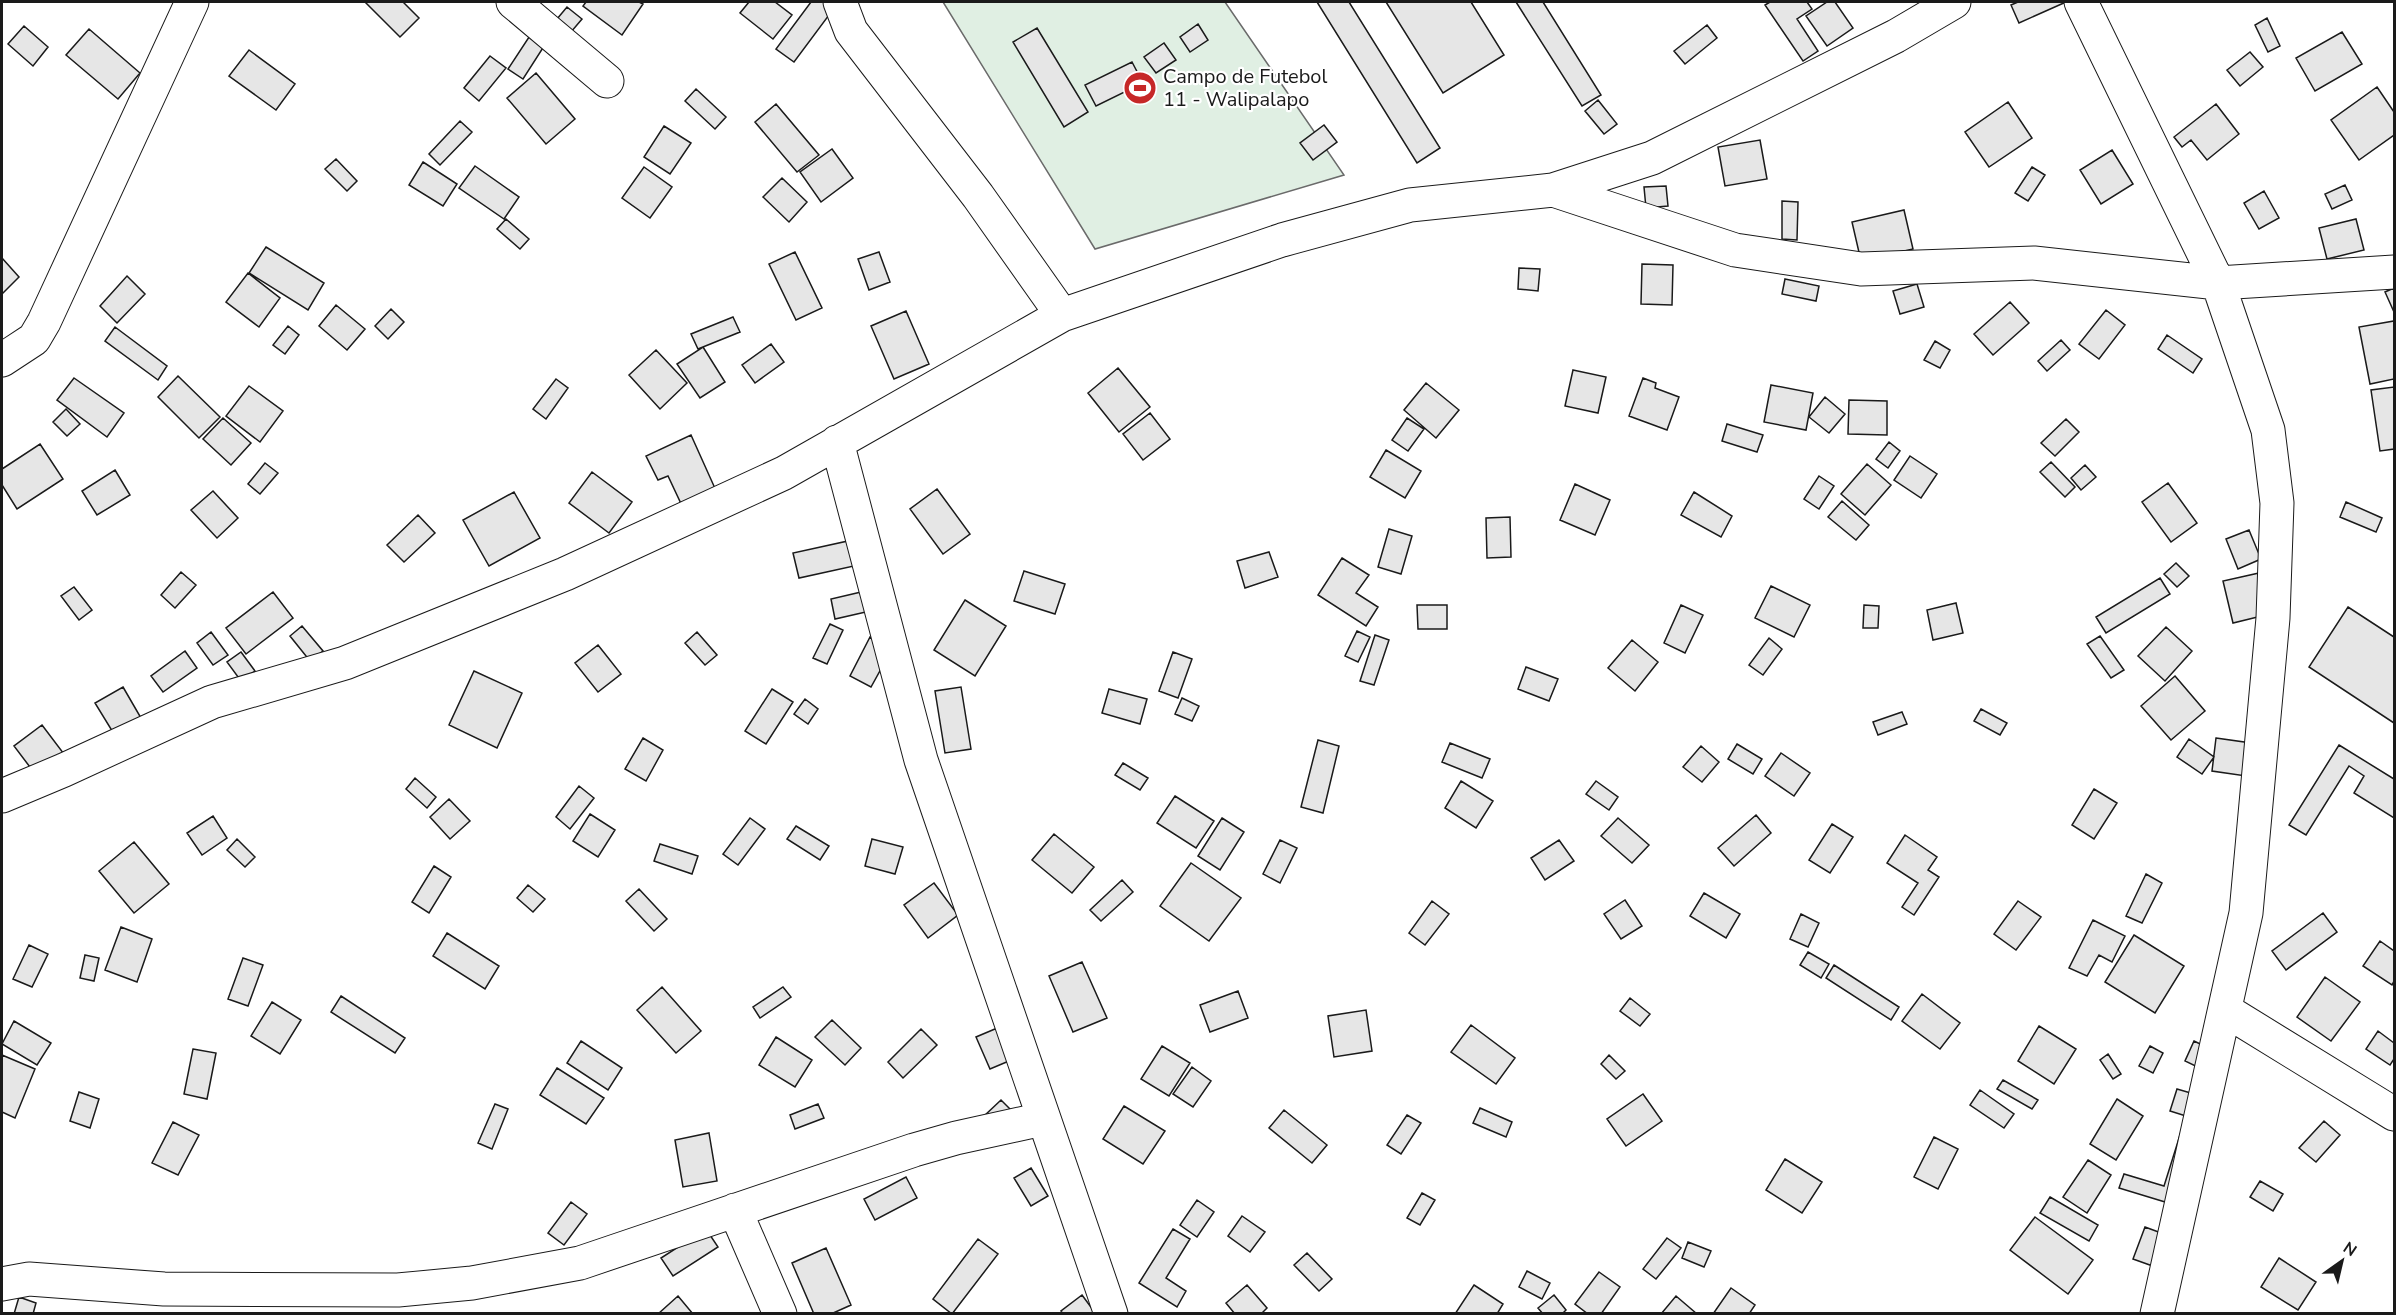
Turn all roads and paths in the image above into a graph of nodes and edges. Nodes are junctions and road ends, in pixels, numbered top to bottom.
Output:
1 (192, 2) edge
2 (513, 2) edge
3 (840, 2) edge
4 (1954, 2) edge
5 (2080, 2) edge
6 (607, 81) dead end
7 (1553, 190) junction
8 (2394, 272) edge
9 (2218, 283) junction
10 (1062, 315) junction
11 (2, 360) edge
12 (837, 442) junction
13 (2, 796) edge
14 (2225, 1010) junction
15 (2394, 1114) edge
16 (1043, 1119) junction
17 (735, 1210) junction
18 (2, 1284) edge
19 (160, 1301) edge
20 (780, 1314) edge
21 (1111, 1314) edge
22 (2157, 1314) edge

1 - 11 street
2 - 6 street
3 - 10 street
4 - 7 street
5 - 9 street
7 - 9 street
7 - 10 street
8 - 9 street
9 - 14 street
10 - 12 street
12 - 13 street
12 - 16 street
14 - 15 street
14 - 22 street
16 - 17 street
16 - 21 street
17 - 19 street
17 - 20 street
18 - 19 street

